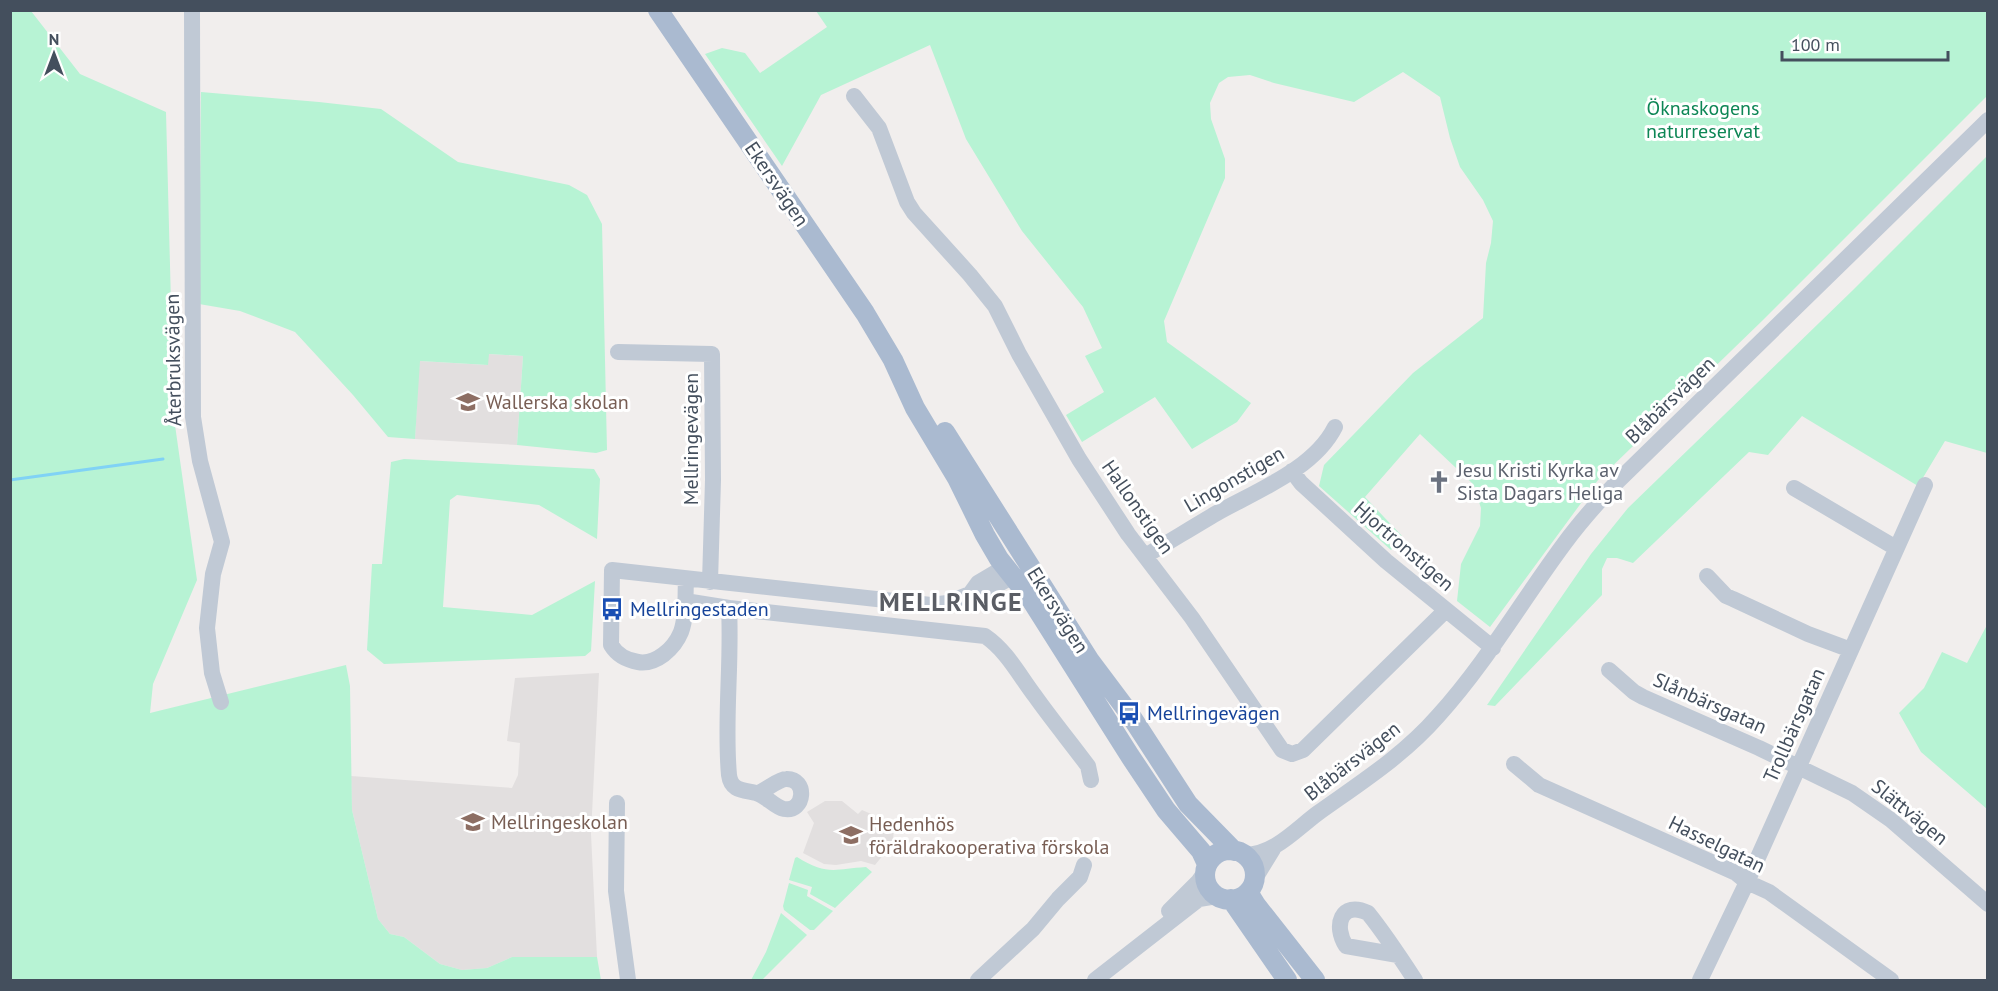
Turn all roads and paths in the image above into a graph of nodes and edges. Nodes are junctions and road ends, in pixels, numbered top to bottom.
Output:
1 (192, 10) edge
2 (658, 10) edge
3 (854, 96) dead end
4 (1988, 120) edge
5 (618, 352) dead end
6 (893, 360) junction
7 (1335, 427) dead end
8 (1292, 471) junction
9 (1925, 485) dead end
10 (1794, 488) dead end
11 (1896, 548) junction
12 (1145, 556) junction
13 (1027, 560) junction
14 (1009, 571) junction
15 (1707, 576) dead end
16 (686, 580) junction
17 (710, 582) junction
18 (685, 601) junction
19 (729, 608) junction
20 (1446, 610) junction
21 (1493, 648) junction
22 (1851, 650) junction
23 (1609, 670) dead end
24 (221, 702) dead end
25 (1514, 764) dead end
26 (1799, 766) junction
27 (1091, 780) dead end
28 (758, 793) dead end
29 (617, 803) dead end
30 (1273, 849) junction
31 (1240, 853) junction
32 (1084, 865) dead end
33 (1206, 868) junction
34 (1747, 882) junction
35 (1238, 892) junction
36 (1988, 904) edge
37 (1166, 921) junction
38 (1398, 955) dead end
39 (627, 981) edge
40 (978, 981) edge
41 (1095, 981) edge
42 (1287, 981) edge
43 (1315, 981) edge
44 (1415, 981) edge
45 (1700, 981) edge
46 (1891, 981) edge

1 - 24 street, Återbruksvägen
2 - 6 main road, Ekersvägen
3 - 12 street, Hallonstigen
4 - 21 street, Blåbärsvägen
5 - 17 street, Mellringevägen
6 - 13 main road, Ekersvägen
6 - 14 main road, Ekersvägen
7 - 8 street, Lingonstigen
8 - 12 street, Lingonstigen
8 - 20 street, Hjortronstigen
9 - 11 street, Trollbärsgatan
10 - 11 street
11 - 22 street, Trollbärsgatan
12 - 20 street, Hallonstigen
13 - 14 main road
13 - 31 main road, Ekersvägen
14 - 17 street
14 - 33 main road, Ekersvägen
15 - 22 street
16 - 17 street
16 - 18 street
16 - 18 street
18 - 19 street
19 - 27 street
19 - 28 street
20 - 21 street, Hjortronstigen
21 - 30 street, Blåbärsvägen
22 - 26 street, Trollbärsgatan
23 - 26 street, Slånbärsgatan
25 - 34 street, Hasselgatan
26 - 34 street, Trollbärsgatan
26 - 36 street, Slättvägen
29 - 39 street
30 - 31 street, Blåbärsvägen
30 - 35 street, Blåbärsvägen
31 - 33 main road
31 - 35 main road
32 - 40 street
33 - 35 main road
33 - 37 street
34 - 45 street, Trollbärsgatan
34 - 46 street, Hasselgatan
35 - 37 street
35 - 42 main road
35 - 43 main road
37 - 41 street
38 - 44 street

